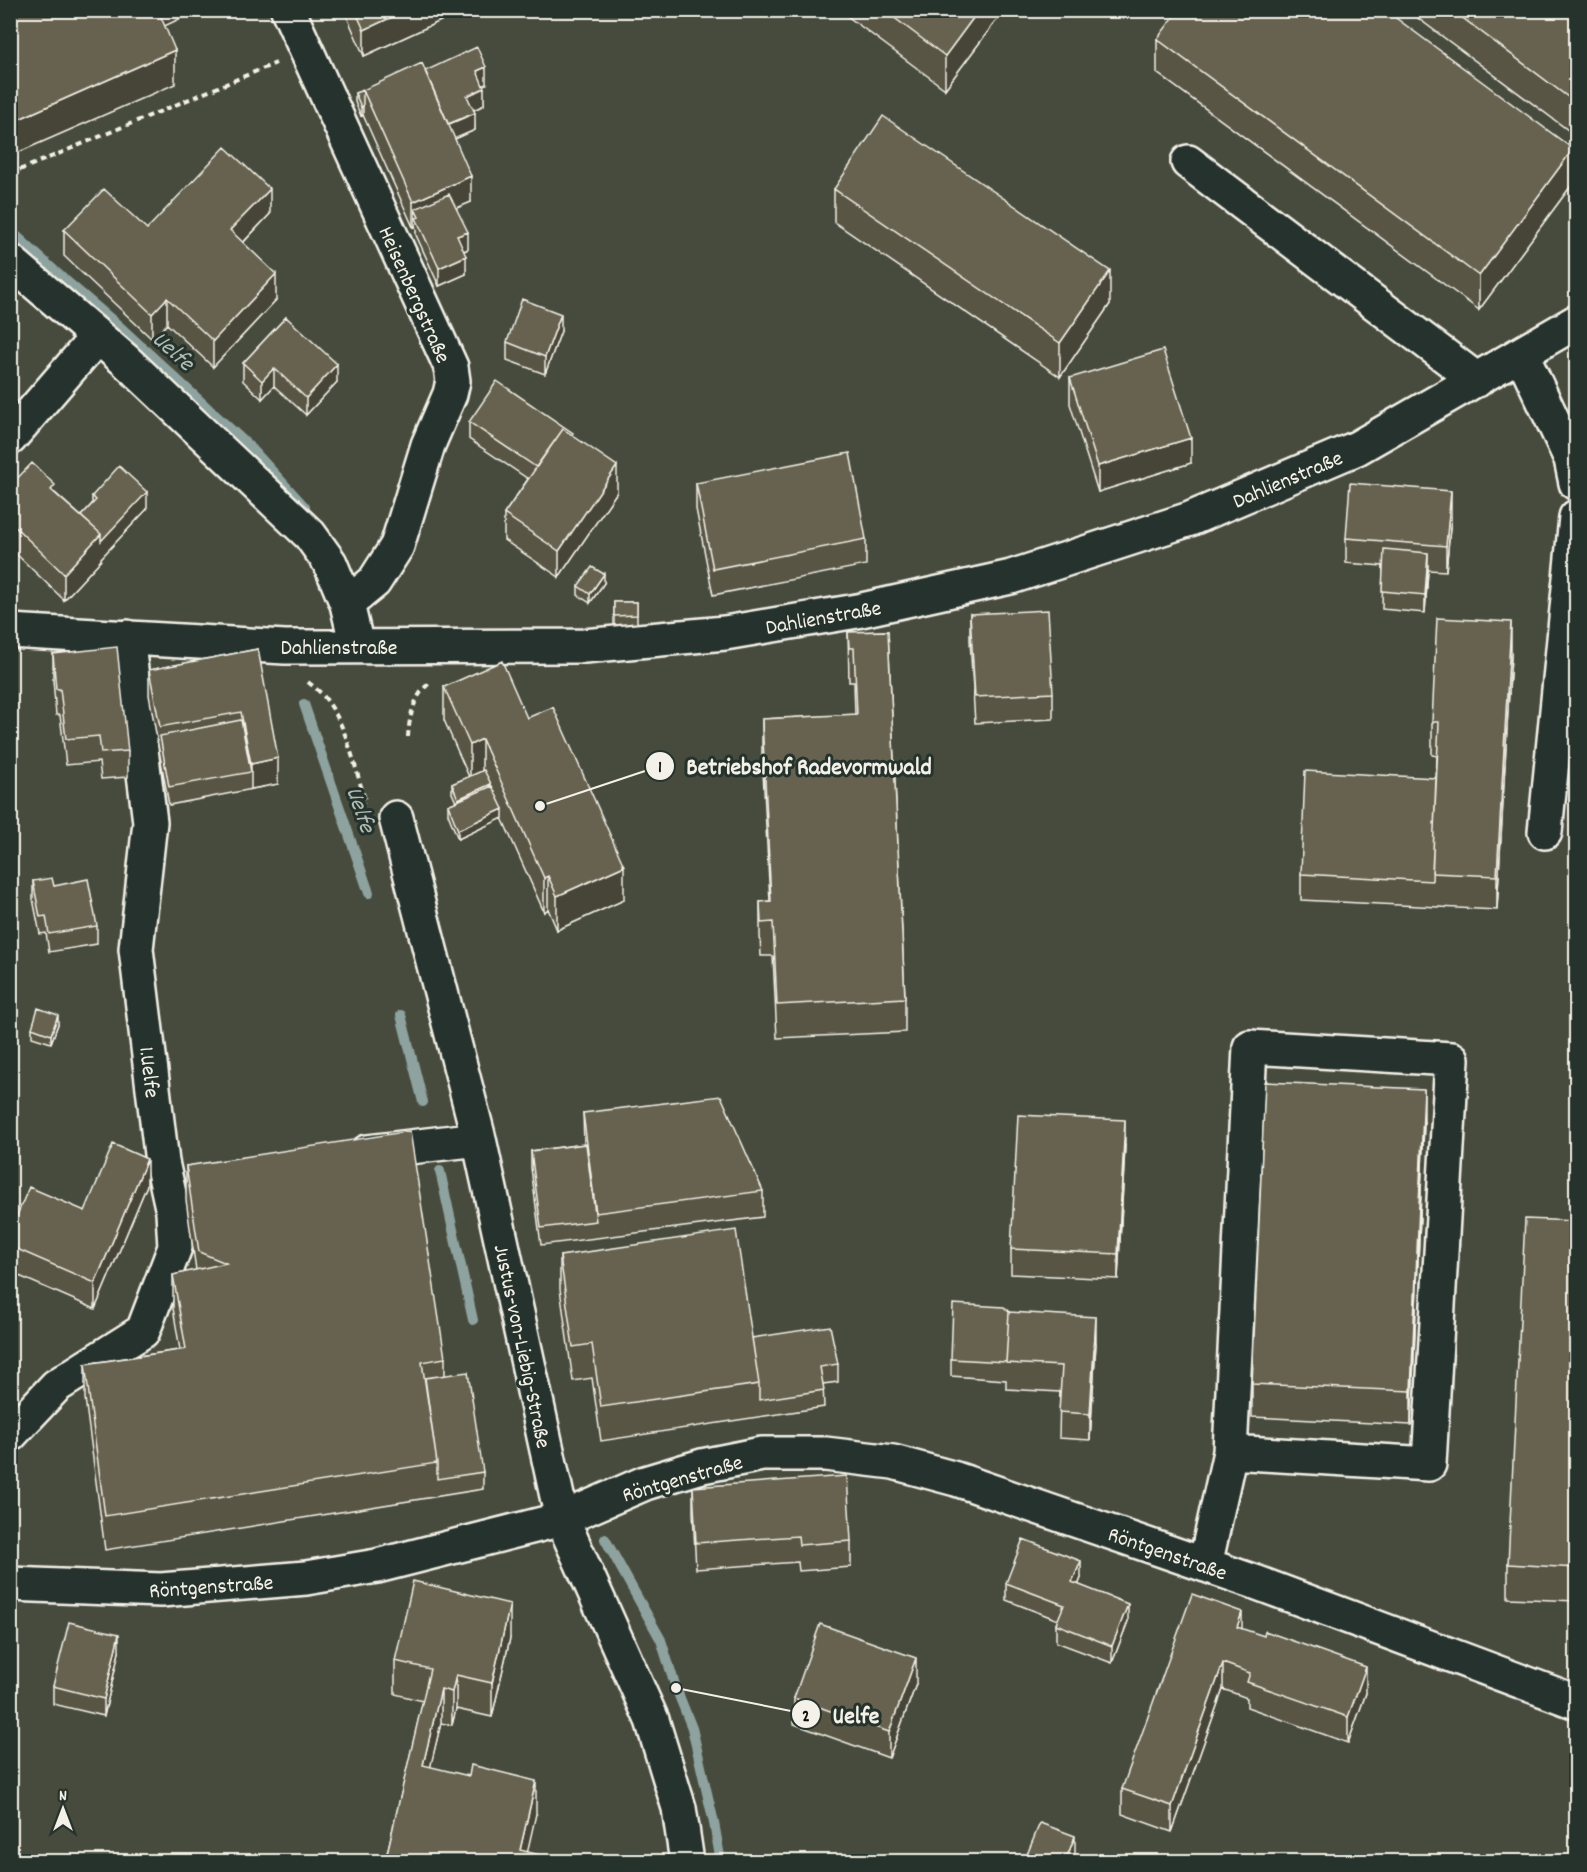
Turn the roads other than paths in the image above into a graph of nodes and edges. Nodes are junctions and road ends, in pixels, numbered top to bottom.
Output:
1 (288, 10) edge
2 (1188, 162) dead end
3 (10, 261) edge
4 (1576, 322) edge
5 (97, 337) junction
6 (1522, 355) junction
7 (1477, 380) junction
8 (10, 438) edge
9 (1576, 483) edge
10 (1576, 517) edge
11 (347, 604) junction
12 (10, 631) edge
13 (127, 637) junction
14 (357, 646) junction
15 (396, 818) dead end
16 (1545, 832) dead end
17 (479, 1139) junction
18 (340, 1155) edge
19 (200, 1172) edge
20 (165, 1176) junction
21 (10, 1435) edge
22 (1230, 1452) junction
23 (562, 1519) junction
24 (1205, 1565) junction
25 (10, 1584) edge
26 (1576, 1702) edge
27 (687, 1862) edge

1 - 11 street, Heisenbergstraße
2 - 7 street
3 - 5 street
4 - 6 street, Dahlienstraße
5 - 8 street
5 - 11 street
6 - 7 street, Dahlienstraße
6 - 9 street
7 - 14 street, Dahlienstraße
10 - 16 street
11 - 14 street
12 - 13 street, Dahlienstraße
13 - 14 street, Dahlienstraße
13 - 20 street, 1.Uelfe
15 - 17 street, Justus-von-Liebig-Straße
17 - 18 street
17 - 23 street, Justus-von-Liebig-Straße
19 - 20 street
20 - 21 street, 1.Uelfe
22 - 22 street
22 - 24 street
23 - 24 street, Röntgenstraße
23 - 25 street, Röntgenstraße
23 - 27 street, Justus-von-Liebig-Straße
24 - 26 street, Röntgenstraße

